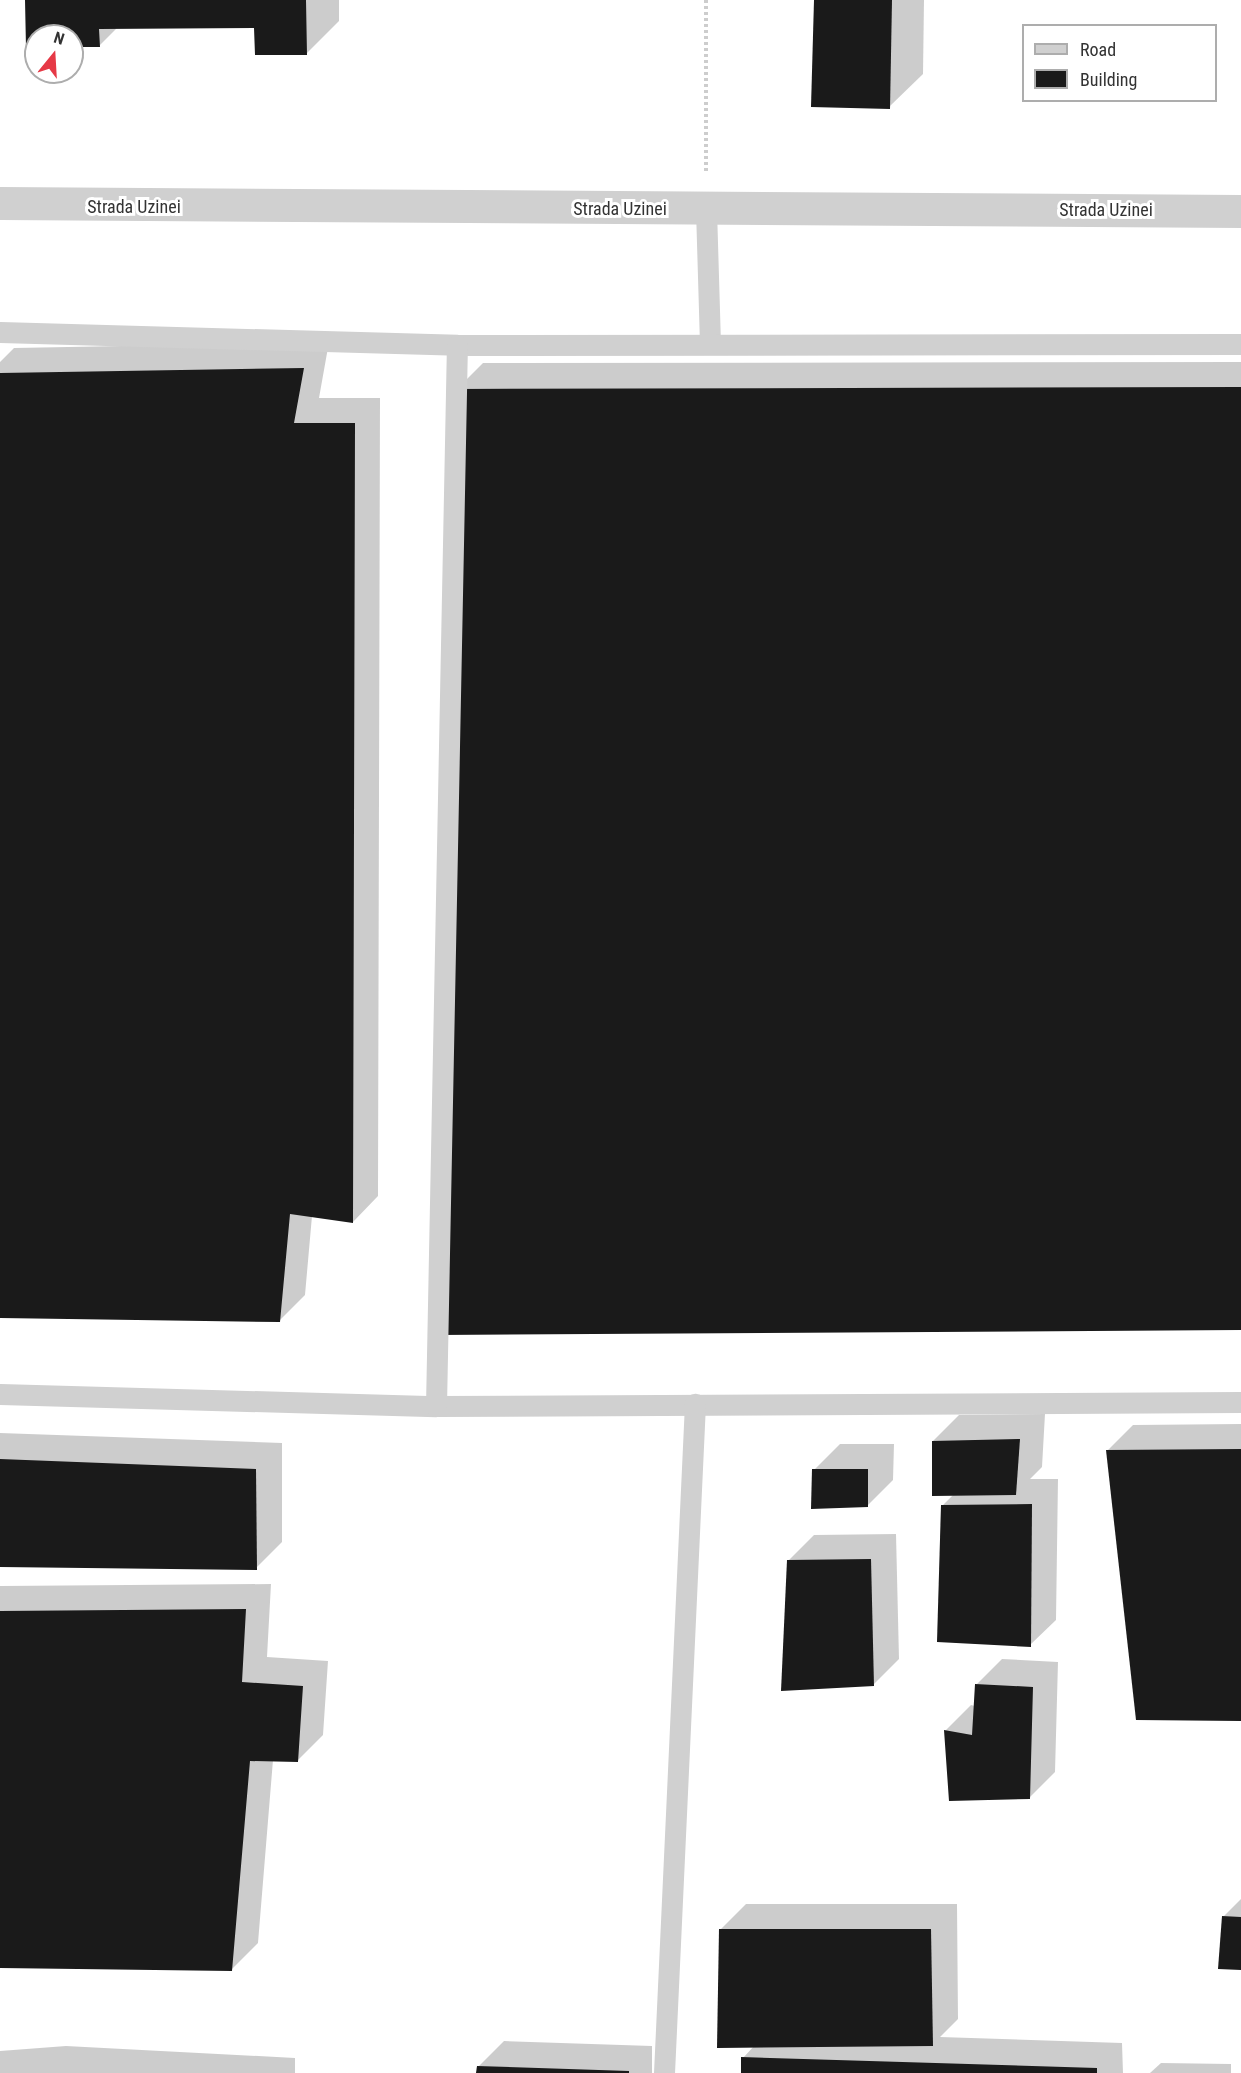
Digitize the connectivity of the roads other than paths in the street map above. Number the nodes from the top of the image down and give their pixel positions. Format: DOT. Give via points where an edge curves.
graph roads {
  1 [pos="0,203"];
  2 [pos="706,209"];
  3 [pos="1241,211"];
  4 [pos="0,332"];
  5 [pos="710,342"];
  6 [pos="1241,344"];
  7 [pos="457,345"];
  8 [pos="0,1394"];
  9 [pos="1241,1402"];
  10 [pos="695,1404"];
  11 [pos="436,1406"];
  12 [pos="664,2073"];
  1 -- 2 [label="street, Strada Uzinei"];
  2 -- 3 [label="street, Strada Uzinei"];
  2 -- 5 [label="lane"];
  4 -- 7 [label="lane"];
  5 -- 6 [label="lane"];
  5 -- 7 [label="lane"];
  7 -- 11 [label="lane"];
  8 -- 11 [label="lane"];
  9 -- 10 [label="lane"];
  10 -- 11 [label="lane"];
  10 -- 12 [label="lane"];
}
